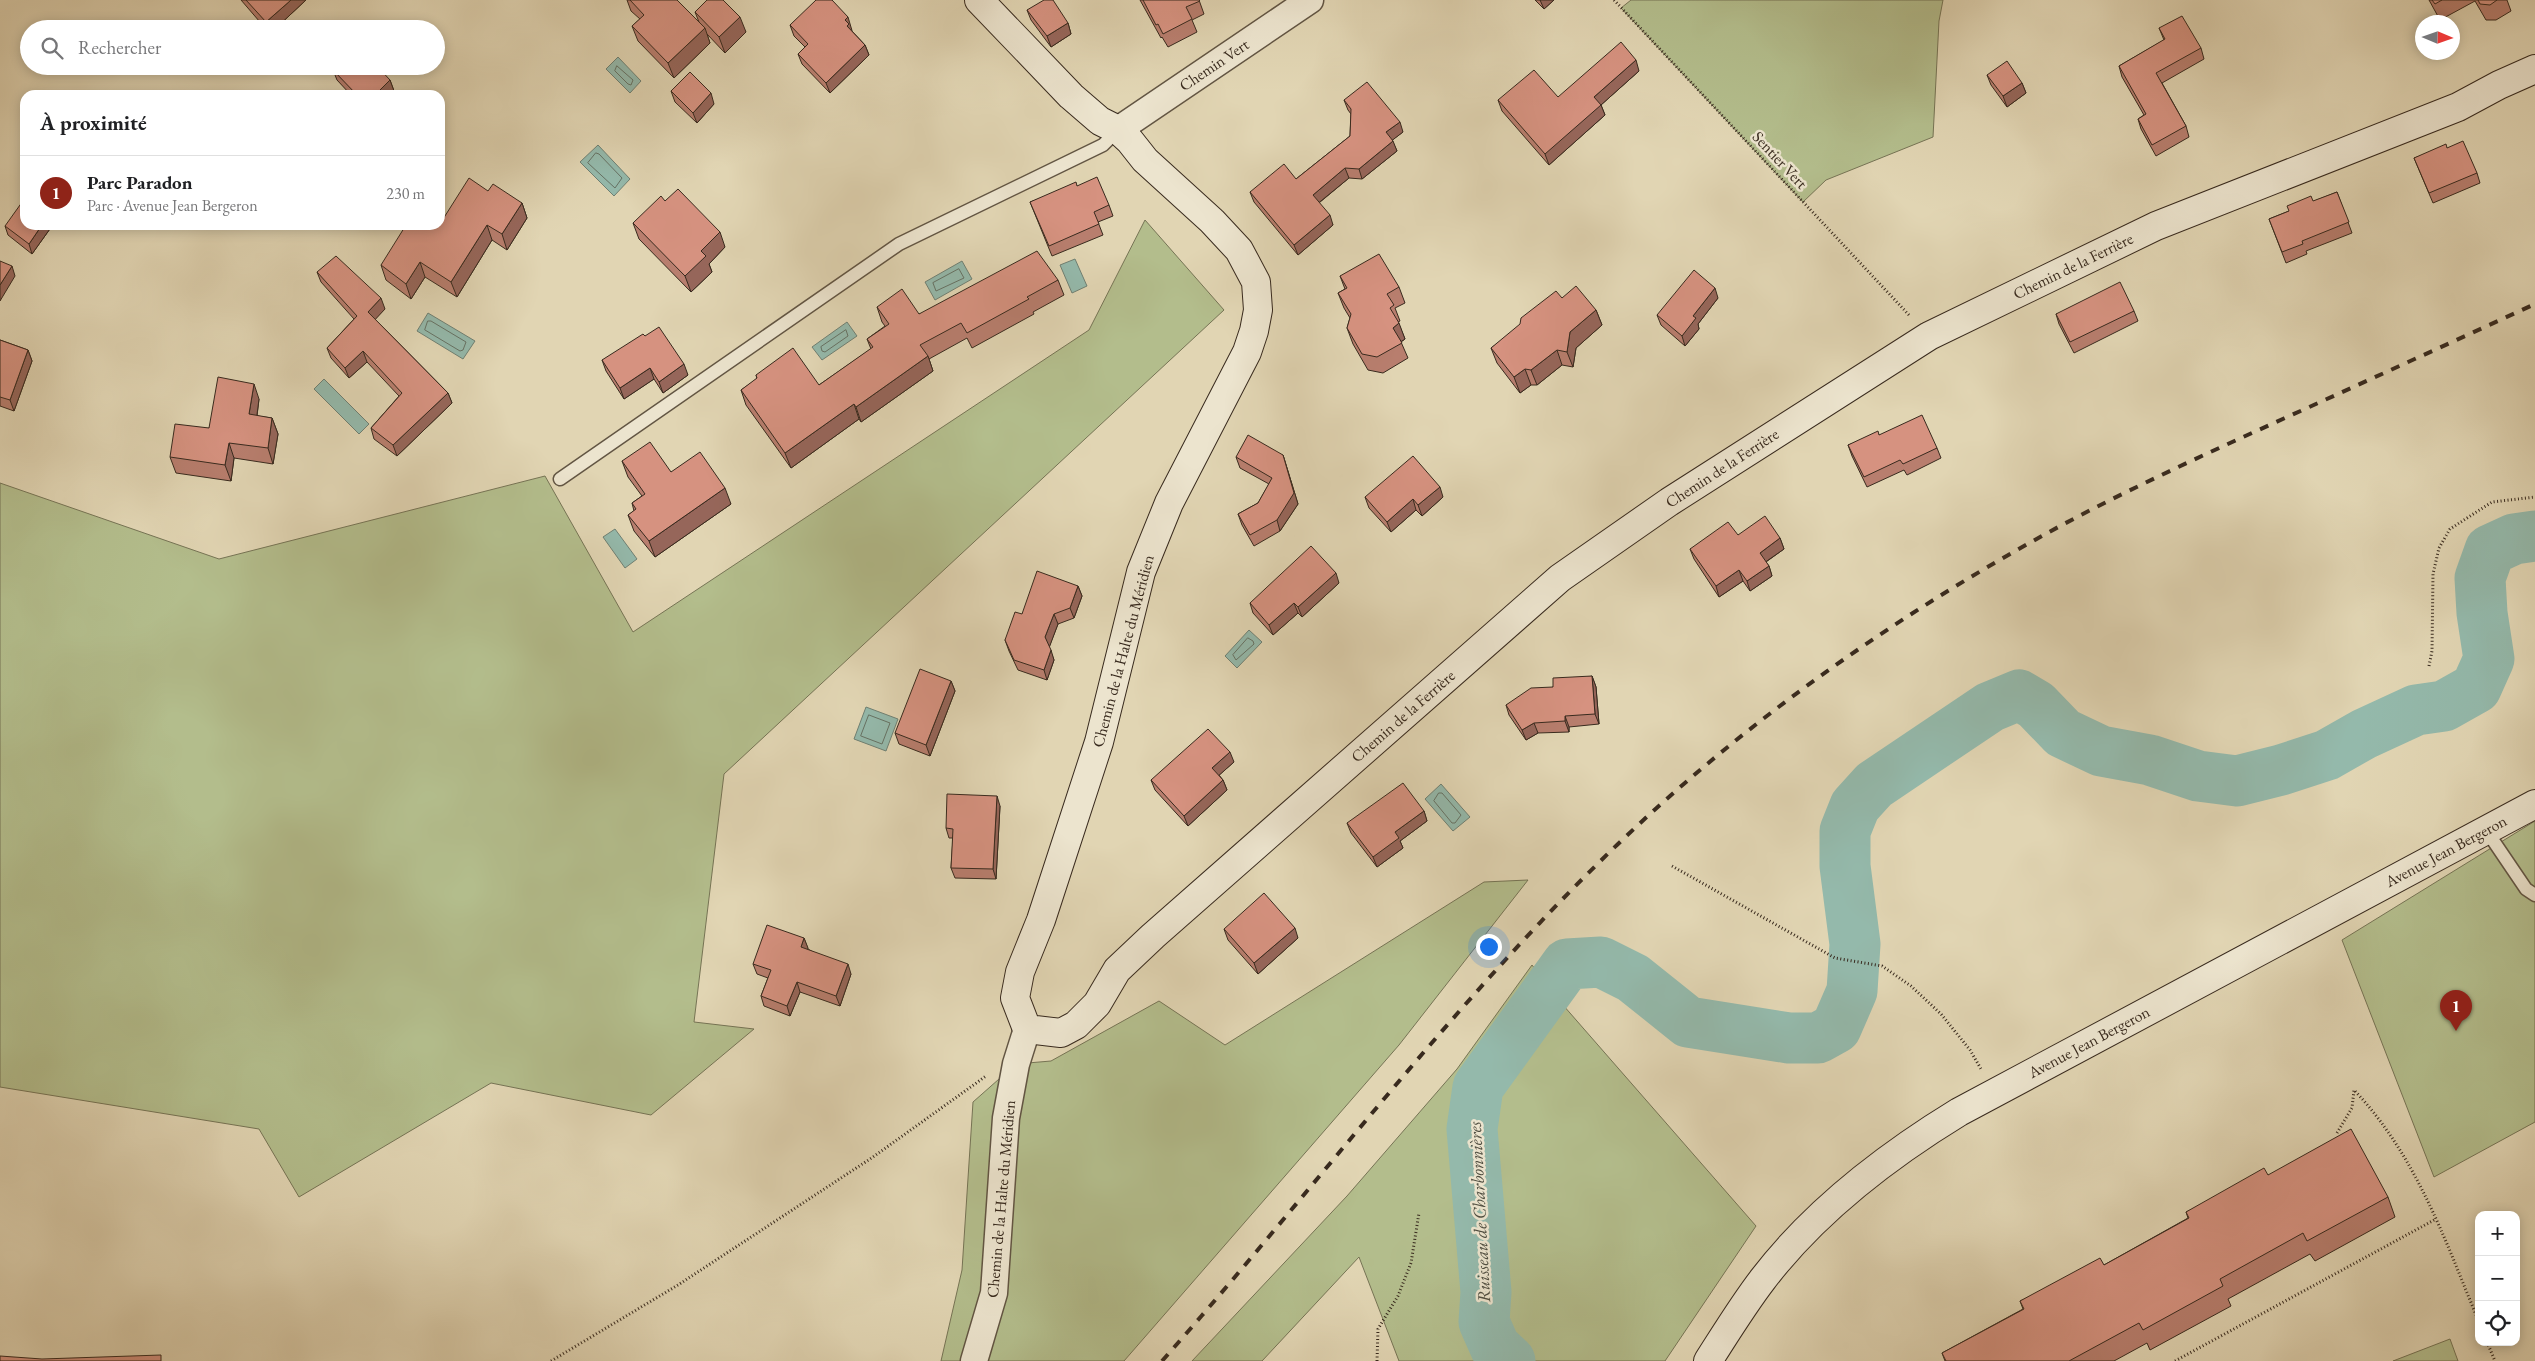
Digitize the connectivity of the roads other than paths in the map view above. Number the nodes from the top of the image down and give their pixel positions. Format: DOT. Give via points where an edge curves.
graph roads {
  1 [pos="979,0"];
  2 [pos="1310,0"];
  3 [pos="2535,69"];
  4 [pos="1118,130"];
  5 [pos="560,479"];
  6 [pos="2535,804"];
  7 [pos="2486,830"];
  8 [pos="2535,895"];
  9 [pos="1027,1029"];
  10 [pos="974,1361"];
  11 [pos="1708,1361"];
  1 -- 4 [label="street, Chemin de la Halte du Méridien" via="1071,96 1100,121"];
  2 -- 4 [label="street, Chemin Vert"];
  3 -- 9 [label="street, Chemin de la Ferrière" via="2458,107 2156,226 1929,336 1669,502 1560,578 1153,936 1117,970 1097,1004 1076,1026 1061,1033"];
  4 -- 5 [label="lane" via="1103,145 898,244"];
  4 -- 9 [label="street, Chemin de la Halte du Méridien" via="1239,250 1256,282 1258,310 1246,352 1169,503 1142,572 1099,742 1041,920 1020,972 1015,998"];
  6 -- 7 [label="street, Avenue Jean Bergeron"];
  7 -- 8 [label="lane" via="2526,889"];
  7 -- 11 [label="street, Avenue Jean Bergeron" via="1959,1112 1907,1144 1837,1201 1764,1278"];
  9 -- 10 [label="street, Chemin de la Halte du Méridien" via="1016,1064 1006,1118 994,1293"];
}
